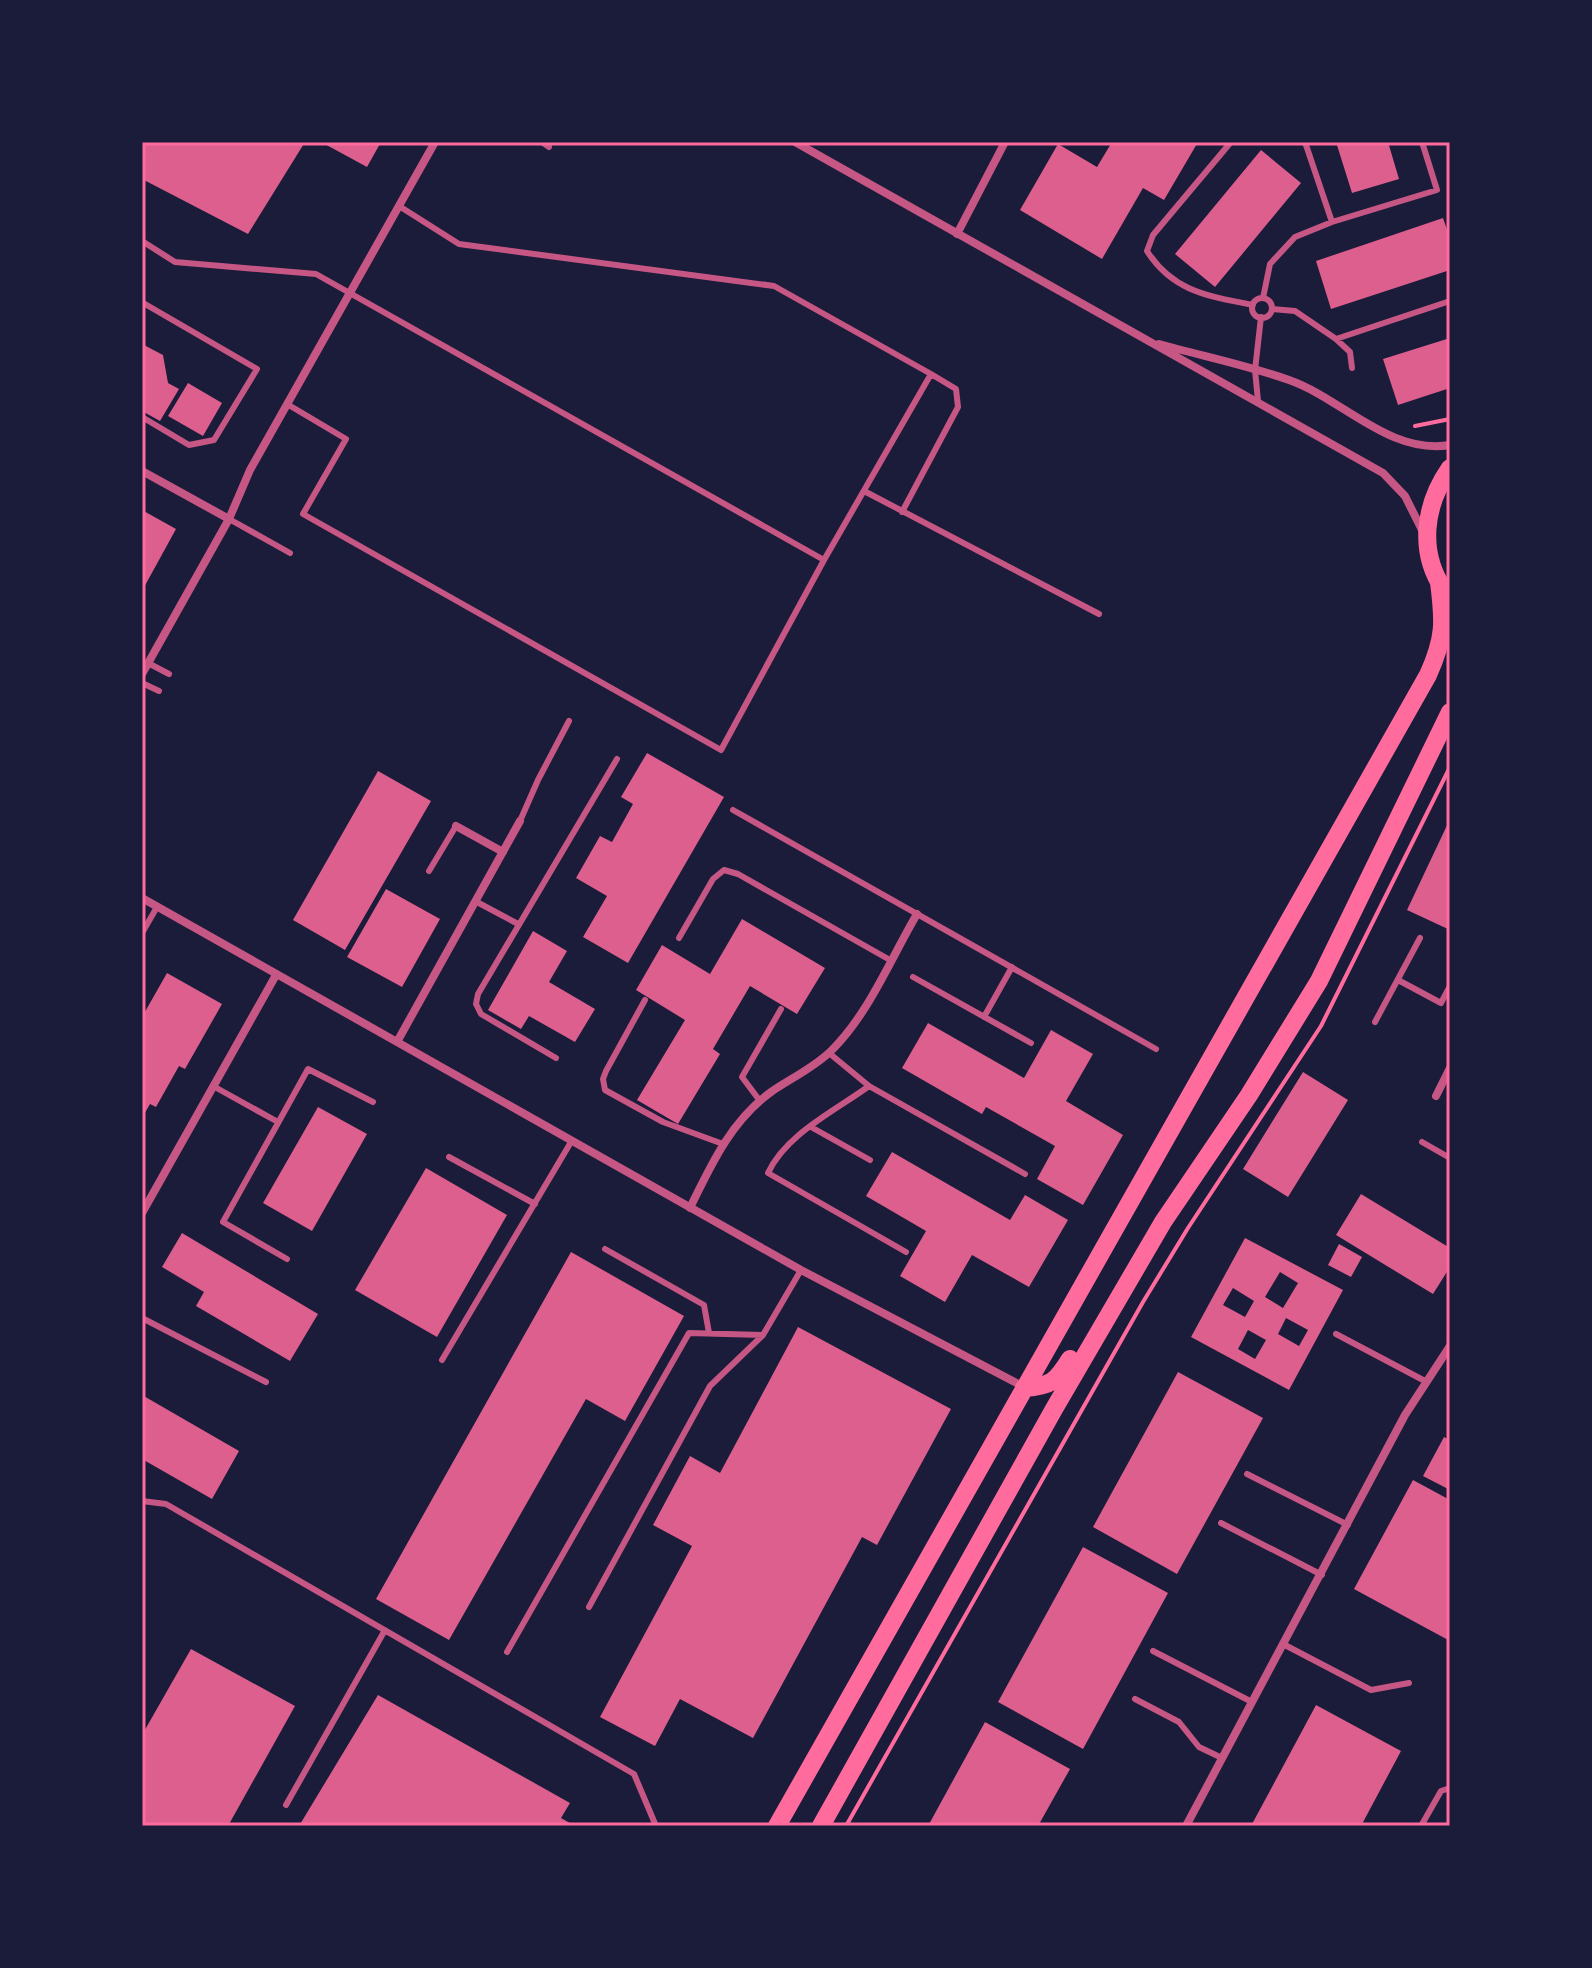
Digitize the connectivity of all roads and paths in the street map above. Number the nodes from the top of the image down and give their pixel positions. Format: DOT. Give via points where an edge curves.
graph roads {
  1 [pos="435,142"];
  2 [pos="795,142"];
  3 [pos="1005,142"];
  4 [pos="1231,142"];
  5 [pos="1305,142"];
  6 [pos="1422,142"];
  7 [pos="399,206"];
  8 [pos="1332,222"];
  9 [pos="957,234"];
  10 [pos="142,241"];
  11 [pos="350,293"];
  12 [pos="1263,298"];
  13 [pos="1450,301"];
  14 [pos="145,304"];
  15 [pos="1253,305"];
  16 [pos="1272,309"];
  17 [pos="1261,317"];
  18 [pos="1336,339"];
  19 [pos="1143,340"];
  20 [pos="1352,368"];
  21 [pos="1255,370"];
  22 [pos="931,374"];
  23 [pos="1258,401"];
  24 [pos="287,404"];
  25 [pos="142,417"];
  26 [pos="1450,419"];
  27 [pos="1415,426"];
  28 [pos="1450,445"];
  29 [pos="1450,468"];
  30 [pos="142,471"];
  31 [pos="864,491"];
  32 [pos="902,512"];
  33 [pos="229,519"];
  34 [pos="1427,540"];
  35 [pos="290,553"];
  36 [pos="824,560"];
  37 [pos="1439,582"];
  38 [pos="1450,599"];
  39 [pos="1099,614"];
  40 [pos="148,663"];
  41 [pos="142,674"];
  42 [pos="169,674"];
  43 [pos="142,683"];
  44 [pos="159,691"];
  45 [pos="1450,712"];
  46 [pos="569,721"];
  47 [pos="617,759"];
  48 [pos="1450,767"];
  49 [pos="733,810"];
  50 [pos="520,821"];
  51 [pos="456,826"];
  52 [pos="503,852"];
  53 [pos="429,871"];
  54 [pos="142,898"];
  55 [pos="475,901"];
  56 [pos="157,907"];
  57 [pos="917,914"];
  58 [pos="518,924"];
  59 [pos="142,933"];
  60 [pos="679,938"];
  61 [pos="1420,938"];
  62 [pos="890,960"];
  63 [pos="1012,967"];
  64 [pos="276,975"];
  65 [pos="913,977"];
  66 [pos="1398,980"];
  67 [pos="1450,986"];
  68 [pos="645,1000"];
  69 [pos="781,1009"];
  70 [pos="984,1017"];
  71 [pos="1375,1022"];
  72 [pos="397,1042"];
  73 [pos="1031,1043"];
  74 [pos="1156,1049"];
  75 [pos="829,1053"];
  76 [pos="556,1058"];
  77 [pos="1450,1068"];
  78 [pos="213,1086"];
  79 [pos="869,1086"];
  80 [pos="1436,1096"];
  81 [pos="760,1101"];
  82 [pos="373,1102"];
  83 [pos="278,1122"];
  84 [pos="811,1127"];
  85 [pos="571,1142"];
  86 [pos="1422,1142"];
  87 [pos="723,1144"];
  88 [pos="449,1157"];
  89 [pos="1450,1158"];
  90 [pos="870,1160"];
  91 [pos="1025,1174"];
  92 [pos="535,1204"];
  93 [pos="690,1208"];
  94 [pos="142,1213"];
  95 [pos="1163,1222"];
  96 [pos="605,1249"];
  97 [pos="906,1252"];
  98 [pos="287,1259"];
  99 [pos="801,1270"];
  100 [pos="142,1318"];
  101 [pos="709,1333"];
  102 [pos="1336,1334"];
  103 [pos="763,1335"];
  104 [pos="1450,1346"];
  105 [pos="442,1360"];
  106 [pos="1425,1381"];
  107 [pos="266,1382"];
  108 [pos="1024,1388"];
  109 [pos="1247,1474"];
  110 [pos="142,1501"];
  111 [pos="1221,1523"];
  112 [pos="1348,1525"];
  113 [pos="1322,1575"];
  114 [pos="589,1607"];
  115 [pos="385,1630"];
  116 [pos="1283,1644"];
  117 [pos="1153,1651"];
  118 [pos="507,1652"];
  119 [pos="1409,1683"];
  120 [pos="1135,1699"];
  121 [pos="1252,1702"];
  122 [pos="1222,1758"];
  123 [pos="1450,1788"];
  124 [pos="286,1805"];
  125 [pos="656,1826"];
  126 [pos="777,1826"];
  127 [pos="821,1826"];
  128 [pos="846,1826"];
  129 [pos="1186,1826"];
  130 [pos="1421,1826"];
  1 -- 7 [label="street"];
  2 -- 9 [label="street"];
  3 -- 9 [label="street"];
  4 -- 15 [label="lane" via="1153,235 1147,251 1157,267 1183,287"];
  5 -- 8 [label="lane"];
  6 -- 8 [label="lane" via="1437,190"];
  7 -- 11 [label="street"];
  7 -- 22 [label="lane" via="459,244 774,286"];
  8 -- 12 [label="lane" via="1295,237 1270,264"];
  9 -- 19 [label="street"];
  10 -- 11 [label="lane" via="175,262 316,274"];
  11 -- 24 [label="street"];
  11 -- 36 [label="lane"];
  12 -- 15 [label="lane"];
  12 -- 16 [label="lane"];
  13 -- 18 [label="lane"];
  14 -- 25 [label="lane" via="257,369 214,440 189,445"];
  15 -- 17 [label="lane"];
  16 -- 17 [label="lane"];
  16 -- 18 [label="lane" via="1295,311"];
  17 -- 21 [label="lane"];
  18 -- 20 [label="lane" via="1350,352"];
  19 -- 21 [label="street"];
  19 -- 23 [label="street"];
  21 -- 23 [label="lane"];
  21 -- 28 [label="street" via="1292,380 1415,445"];
  22 -- 31 [label="lane"];
  22 -- 32 [label="lane" via="956,389 958,407"];
  23 -- 34 [label="street" via="1383,473 1405,496"];
  24 -- 33 [label="street"];
  24 -- 36 [label="lane" via="346,439 303,514 721,750"];
  26 -- 27 [label="path"];
  29 -- 34 [label="main road" via="1432,500"];
  30 -- 33 [label="street"];
  31 -- 32 [label="lane"];
  31 -- 36 [label="lane"];
  32 -- 39 [label="lane"];
  33 -- 35 [label="lane"];
  33 -- 40 [label="street"];
  34 -- 37 [label="main road"];
  37 -- 38 [label="main road"];
  37 -- 108 [label="main road" via="1442,641 1428,675"];
  40 -- 41 [label="street"];
  40 -- 42 [label="lane"];
  43 -- 44 [label="lane"];
  45 -- 95 [label="main road" via="1319,981"];
  46 -- 50 [label="lane"];
  47 -- 58 [label="lane"];
  48 -- 128 [label="path" via="1321,1026 1143,1302"];
  49 -- 57 [label="lane"];
  50 -- 52 [label="street"];
  51 -- 52 [label="street"];
  51 -- 53 [label="lane"];
  52 -- 55 [label="street"];
  54 -- 56 [label="street"];
  55 -- 58 [label="lane"];
  55 -- 72 [label="street"];
  56 -- 59 [label="lane"];
  56 -- 64 [label="street"];
  57 -- 62 [label="street"];
  57 -- 63 [label="lane"];
  58 -- 76 [label="lane" via="476,1004 481,1014"];
  60 -- 62 [label="lane" via="713,879 724,870"];
  61 -- 66 [label="lane"];
  62 -- 75 [label="street" via="862,1012"];
  63 -- 70 [label="lane"];
  63 -- 74 [label="lane"];
  64 -- 72 [label="street"];
  64 -- 78 [label="street"];
  65 -- 70 [label="lane"];
  66 -- 67 [label="lane" via="1441,1003"];
  66 -- 71 [label="lane"];
  68 -- 87 [label="lane" via="606,1071 605,1090 663,1122"];
  69 -- 81 [label="lane" via="742,1077"];
  70 -- 73 [label="lane"];
  72 -- 85 [label="street"];
  75 -- 79 [label="lane"];
  75 -- 81 [label="street"];
  77 -- 80 [label="street"];
  78 -- 83 [label="lane"];
  78 -- 94 [label="street"];
  79 -- 84 [label="lane"];
  79 -- 91 [label="lane"];
  81 -- 87 [label="street"];
  82 -- 83 [label="lane" via="308,1069"];
  83 -- 98 [label="lane" via="223,1222"];
  84 -- 90 [label="lane"];
  84 -- 97 [label="lane" via="786,1146 768,1173"];
  85 -- 92 [label="lane"];
  85 -- 93 [label="street"];
  86 -- 89 [label="lane"];
  87 -- 93 [label="street"];
  88 -- 92 [label="lane"];
  92 -- 105 [label="lane"];
  93 -- 99 [label="street"];
  95 -- 108 [label="main road" via="1127,1260 1059,1378 1044,1387"];
  95 -- 127 [label="main road"];
  96 -- 101 [label="lane" via="704,1305"];
  99 -- 103 [label="lane"];
  99 -- 108 [label="street"];
  100 -- 107 [label="lane"];
  101 -- 103 [label="lane"];
  101 -- 118 [label="lane" via="689,1333"];
  102 -- 106 [label="lane"];
  103 -- 114 [label="lane" via="710,1386"];
  104 -- 106 [label="street"];
  106 -- 112 [label="street"];
  108 -- 126 [label="main road"];
  109 -- 112 [label="lane"];
  110 -- 115 [label="lane" via="166,1504"];
  111 -- 113 [label="lane"];
  112 -- 113 [label="street"];
  113 -- 116 [label="street"];
  115 -- 124 [label="lane"];
  115 -- 125 [label="lane" via="634,1774"];
  116 -- 119 [label="lane" via="1371,1690"];
  116 -- 121 [label="street"];
  117 -- 121 [label="lane"];
  120 -- 122 [label="lane" via="1179,1722 1199,1747"];
  121 -- 122 [label="street"];
  122 -- 129 [label="street"];
  123 -- 130 [label="lane" via="1441,1791"];
}
